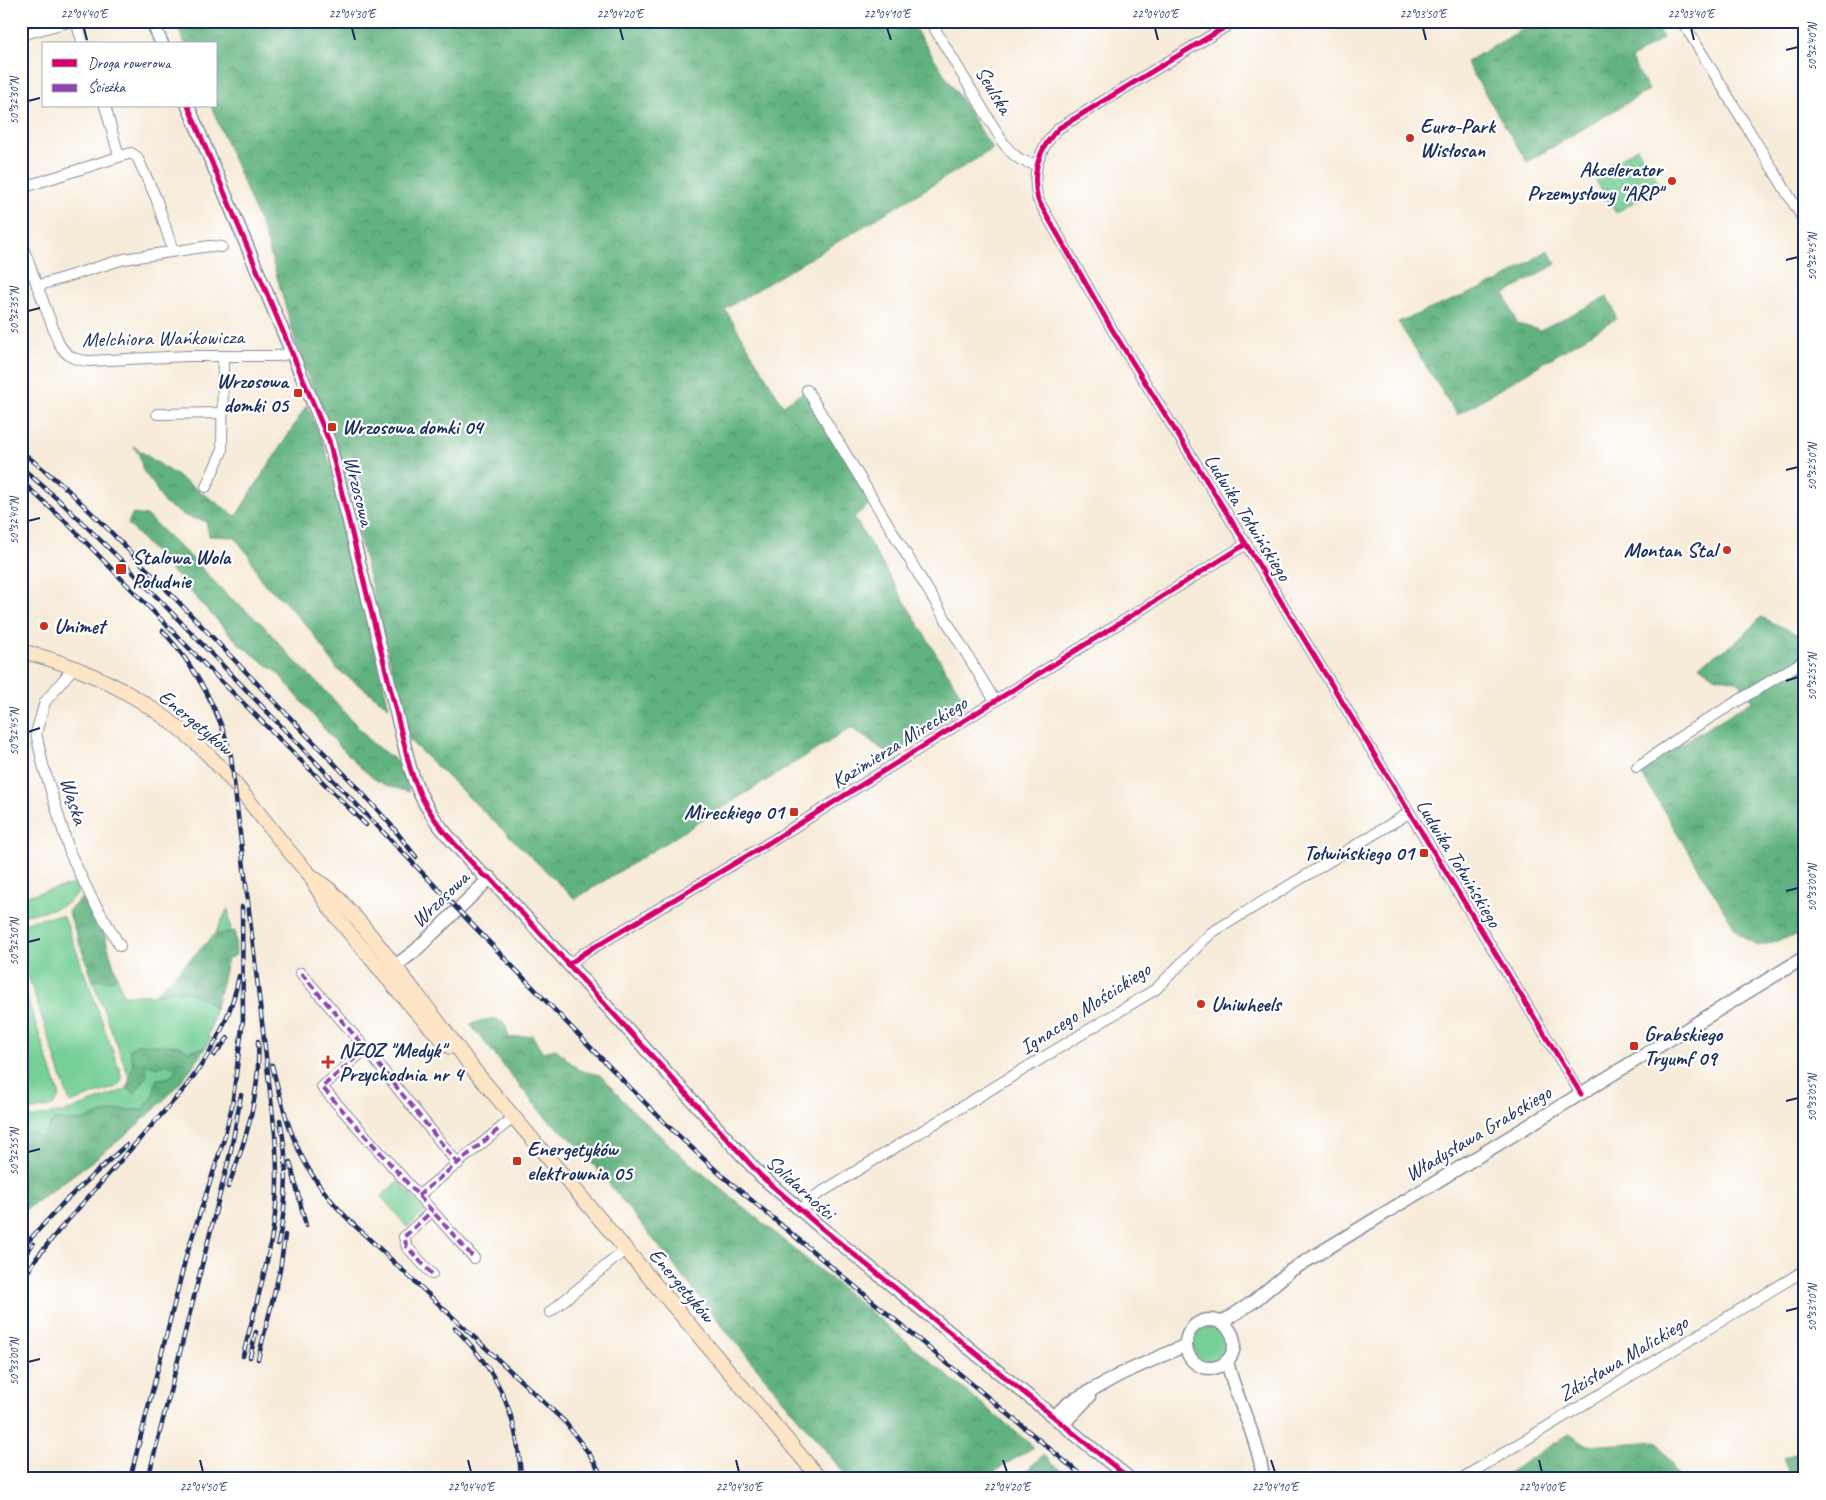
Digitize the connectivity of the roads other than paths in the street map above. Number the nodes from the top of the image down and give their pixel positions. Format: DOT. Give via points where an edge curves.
graph roads {
  1 [pos="74,21"];
  2 [pos="152,21"];
  3 [pos="930,21"];
  4 [pos="1235,21"];
  5 [pos="1682,21"];
  6 [pos="21,35"];
  7 [pos="82,42"];
  8 [pos="161,42"];
  9 [pos="106,108"];
  10 [pos="189,108"];
  11 [pos="119,156"];
  12 [pos="1036,164"];
  13 [pos="21,188"];
  14 [pos="1805,222"];
  15 [pos="21,242"];
  16 [pos="222,247"];
  17 [pos="173,251"];
  18 [pos="37,286"];
  19 [pos="292,353"];
  20 [pos="223,356"];
  21 [pos="807,390"];
  22 [pos="223,413"];
  23 [pos="156,414"];
  24 [pos="206,487"];
  25 [pos="1246,544"];
  26 [pos="21,651"];
  27 [pos="1805,660"];
  28 [pos="74,667"];
  29 [pos="995,701"];
  30 [pos="1637,767"];
  31 [pos="1409,812"];
  32 [pos="309,874"];
  33 [pos="490,878"];
  34 [pos="120,946"];
  35 [pos="360,946"];
  36 [pos="1805,957"];
  37 [pos="568,965"];
  38 [pos="395,966"];
  39 [pos="302,973"];
  40 [pos="402,996"];
  41 [pos="366,1049"];
  42 [pos="473,1069"];
  43 [pos="1581,1094"];
  44 [pos="514,1117"];
  45 [pos="458,1164"];
  46 [pos="418,1196"];
  47 [pos="432,1211"];
  48 [pos="800,1211"];
  49 [pos="625,1250"];
  50 [pos="474,1258"];
  51 [pos="1805,1270"];
  52 [pos="432,1274"];
  53 [pos="550,1312"];
  54 [pos="1226,1327"];
  55 [pos="1188,1351"];
  56 [pos="1222,1364"];
  57 [pos="1059,1420"];
  58 [pos="820,1479"];
  59 [pos="1130,1479"];
  60 [pos="1263,1479"];
  61 [pos="1461,1479"];
  1 -- 6 [label="street"];
  1 -- 7 [label="street"];
  2 -- 8 [label="street"];
  3 -- 12 [label="street, Seulska" via="1004,144 1018,159"];
  4 -- 12 [label="street, Ludwika Tołwińskiego" via="1059,128 1046,143"];
  5 -- 14 [label="street"];
  9 -- 11 [label="street"];
  10 -- 19 [label="street, Wrzosowa"];
  11 -- 13 [label="street"];
  11 -- 17 [label="street" via="131,153 137,157 156,198"];
  12 -- 25 [label="street, Ludwika Tołwińskiego" via="1036,190 1044,212 1113,331"];
  15 -- 18 [label="street, Melchiora Wańkowicza"];
  16 -- 17 [label="street"];
  17 -- 18 [label="street" via="124,259"];
  18 -- 20 [label="street, Melchiora Wańkowicza" via="59,344 75,360"];
  19 -- 20 [label="street, Melchiora Wańkowicza"];
  19 -- 33 [label="street, Wrzosowa" via="333,453 417,788 438,825"];
  20 -- 22 [label="street"];
  21 -- 29 [label="street"];
  22 -- 23 [label="street"];
  22 -- 24 [label="street" via="222,451"];
  25 -- 29 [label="street, Kazimierza Mireckiego"];
  25 -- 31 [label="street, Ludwika Tołwińskiego"];
  26 -- 28 [label="main road, Energetyków"];
  27 -- 30 [label="street" via="1690,730"];
  28 -- 32 [label="main road, Energetyków" via="116,686 199,745"];
  28 -- 34 [label="street, Wąska" via="44,702 36,733 70,853"];
  29 -- 37 [label="street, Kazimierza Mireckiego"];
  31 -- 43 [label="street, Ludwika Tołwińskiego"];
  31 -- 48 [label="street, Ignacego Mościckiego" via="1211,933 1156,989 815,1196"];
  32 -- 35 [label="main road, Energetyków" via="328,906"];
  32 -- 38 [label="main road, Energetyków" via="333,893"];
  33 -- 37 [label="street, Solidarności"];
  33 -- 38 [label="street, Wrzosowa" via="415,951"];
  35 -- 38 [label="street"];
  35 -- 40 [label="main road, Energetyków"];
  36 -- 43 [label="street, Władysława Grabskiego"];
  37 -- 48 [label="street, Solidarności" via="760,1176"];
  38 -- 40 [label="street"];
  38 -- 42 [label="main road, Energetyków"];
  39 -- 41 [label="street"];
  40 -- 42 [label="main road, Energetyków"];
  41 -- 45 [label="street"];
  41 -- 46 [label="street" via="322,1087"];
  42 -- 44 [label="main road, Energetyków"];
  43 -- 54 [label="street, Władysława Grabskiego" via="1290,1271"];
  44 -- 45 [label="street"];
  44 -- 49 [label="main road, Energetyków"];
  45 -- 46 [label="street"];
  46 -- 47 [label="street"];
  47 -- 50 [label="street"];
  47 -- 52 [label="street" via="404,1237 407,1247"];
  48 -- 57 [label="street, Solidarności"];
  49 -- 53 [label="street"];
  49 -- 58 [label="main road, Energetyków"];
  51 -- 61 [label="street, Zdzisława Malickiego"];
  54 -- 55 [label="street" via="1214,1321 1200,1322 1190,1332"];
  54 -- 56 [label="street" via="1234,1339 1234,1347"];
  55 -- 56 [label="street" via="1201,1367"];
  55 -- 57 [label="street" via="1150,1361 1121,1374 1070,1402"];
  56 -- 60 [label="street" via="1250,1426"];
  57 -- 59 [label="street, Solidarności"];
}
